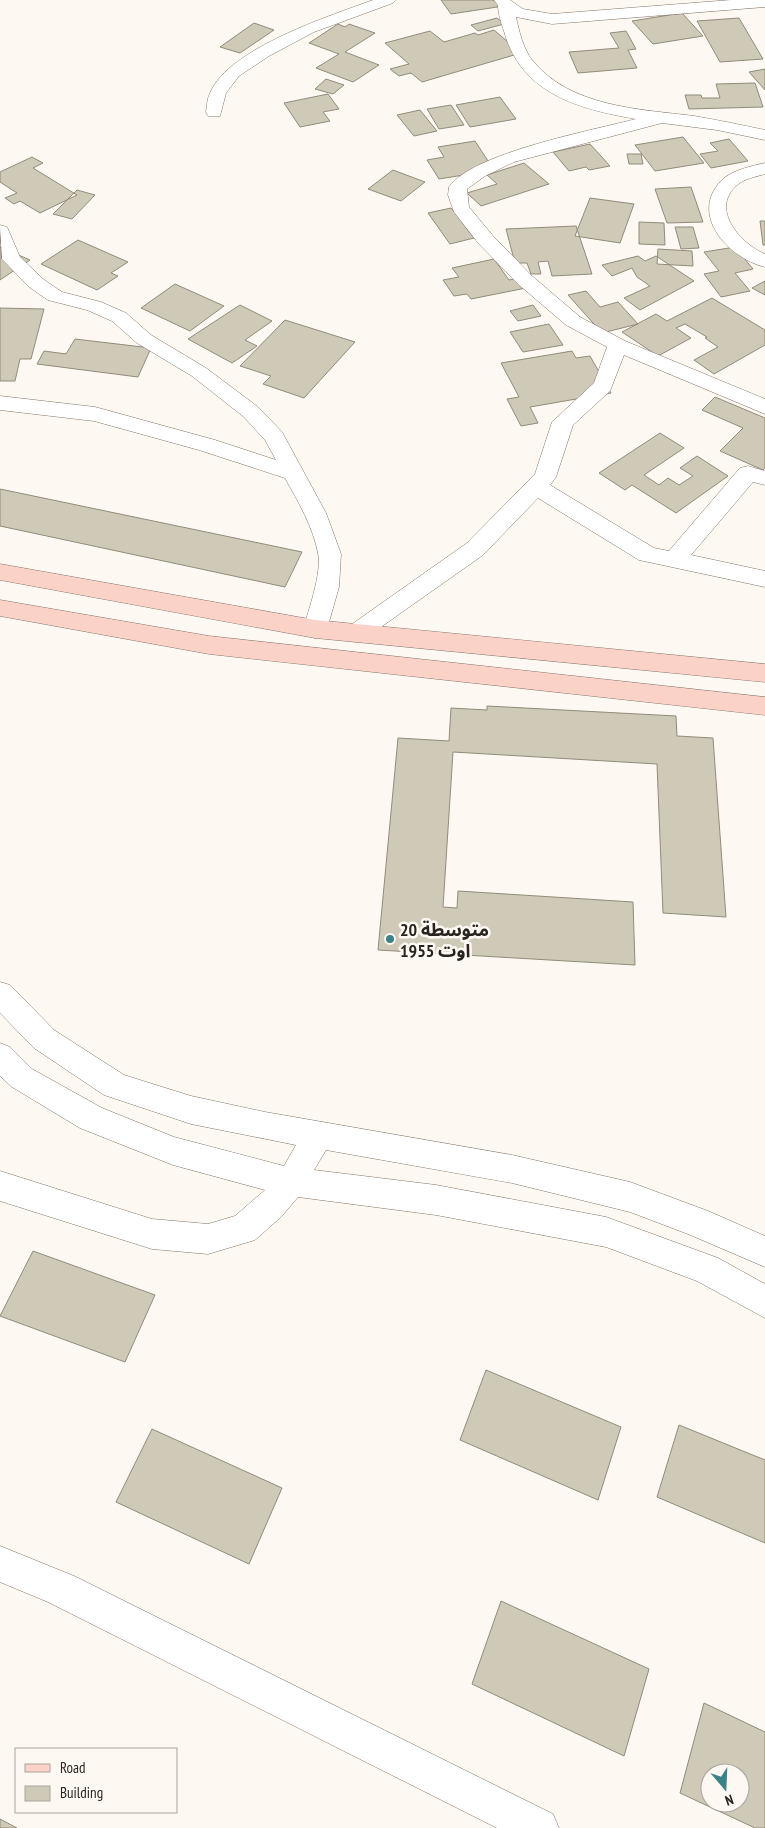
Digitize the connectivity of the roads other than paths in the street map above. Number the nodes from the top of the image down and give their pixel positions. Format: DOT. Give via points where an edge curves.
graph roads {
  1 [pos="388,0"];
  2 [pos="765,2"];
  3 [pos="504,3"];
  4 [pos="214,112"];
  5 [pos="660,118"];
  6 [pos="765,135"];
  7 [pos="765,168"];
  8 [pos="0,231"];
  9 [pos="765,261"];
  10 [pos="618,344"];
  11 [pos="0,402"];
  12 [pos="765,407"];
  13 [pos="293,473"];
  14 [pos="765,478"];
  15 [pos="536,487"];
  16 [pos="674,560"];
  17 [pos="0,572"];
  18 [pos="765,579"];
  19 [pos="0,608"];
  20 [pos="315,629"];
  21 [pos="356,633"];
  22 [pos="765,673"];
  23 [pos="765,706"];
  24 [pos="0,994"];
  25 [pos="0,1056"];
  26 [pos="318,1135"];
  27 [pos="291,1182"];
  28 [pos="0,1186"];
  29 [pos="765,1252"];
  30 [pos="765,1302"];
  31 [pos="0,1564"];
  32 [pos="539,1828"];
  1 -- 4 [label="street" via="308,28 264,53 233,73 218,94"];
  2 -- 3 [label="street" via="552,19 524,14"];
  3 -- 5 [label="street" via="516,46 526,64 559,91 618,111"];
  5 -- 6 [label="street"];
  5 -- 10 [label="street" via="508,158 479,172 458,188 460,208 525,280 573,320"];
  7 -- 9 [label="street" via="730,182 720,194 716,209 722,226 735,242 754,258"];
  8 -- 13 [label="street" via="12,259 36,284 55,296 94,306 119,317 144,339 198,372 251,412 274,437"];
  10 -- 12 [label="street"];
  10 -- 15 [label="street" via="602,386 563,422 545,477"];
  11 -- 13 [label="street" via="95,414"];
  13 -- 20 [label="street" via="330,554 327,587"];
  14 -- 16 [label="street" via="748,473"];
  15 -- 16 [label="street" via="647,554"];
  15 -- 21 [label="street" via="475,549"];
  16 -- 18 [label="street"];
  17 -- 20 [label="main road"];
  19 -- 23 [label="main road" via="209,645"];
  20 -- 21 [label="main road"];
  21 -- 22 [label="main road"];
  24 -- 26 [label="street" via="44,1039 114,1086 191,1110"];
  25 -- 27 [label="street" via="22,1078 91,1118 173,1152"];
  26 -- 27 [label="street"];
  26 -- 29 [label="street" via="512,1169 630,1197"];
  27 -- 28 [label="street" via="270,1207 244,1229 208,1239 152,1234"];
  27 -- 30 [label="street" via="436,1200 606,1232 707,1269"];
  31 -- 32 [label="street" via="61,1590"];
}
